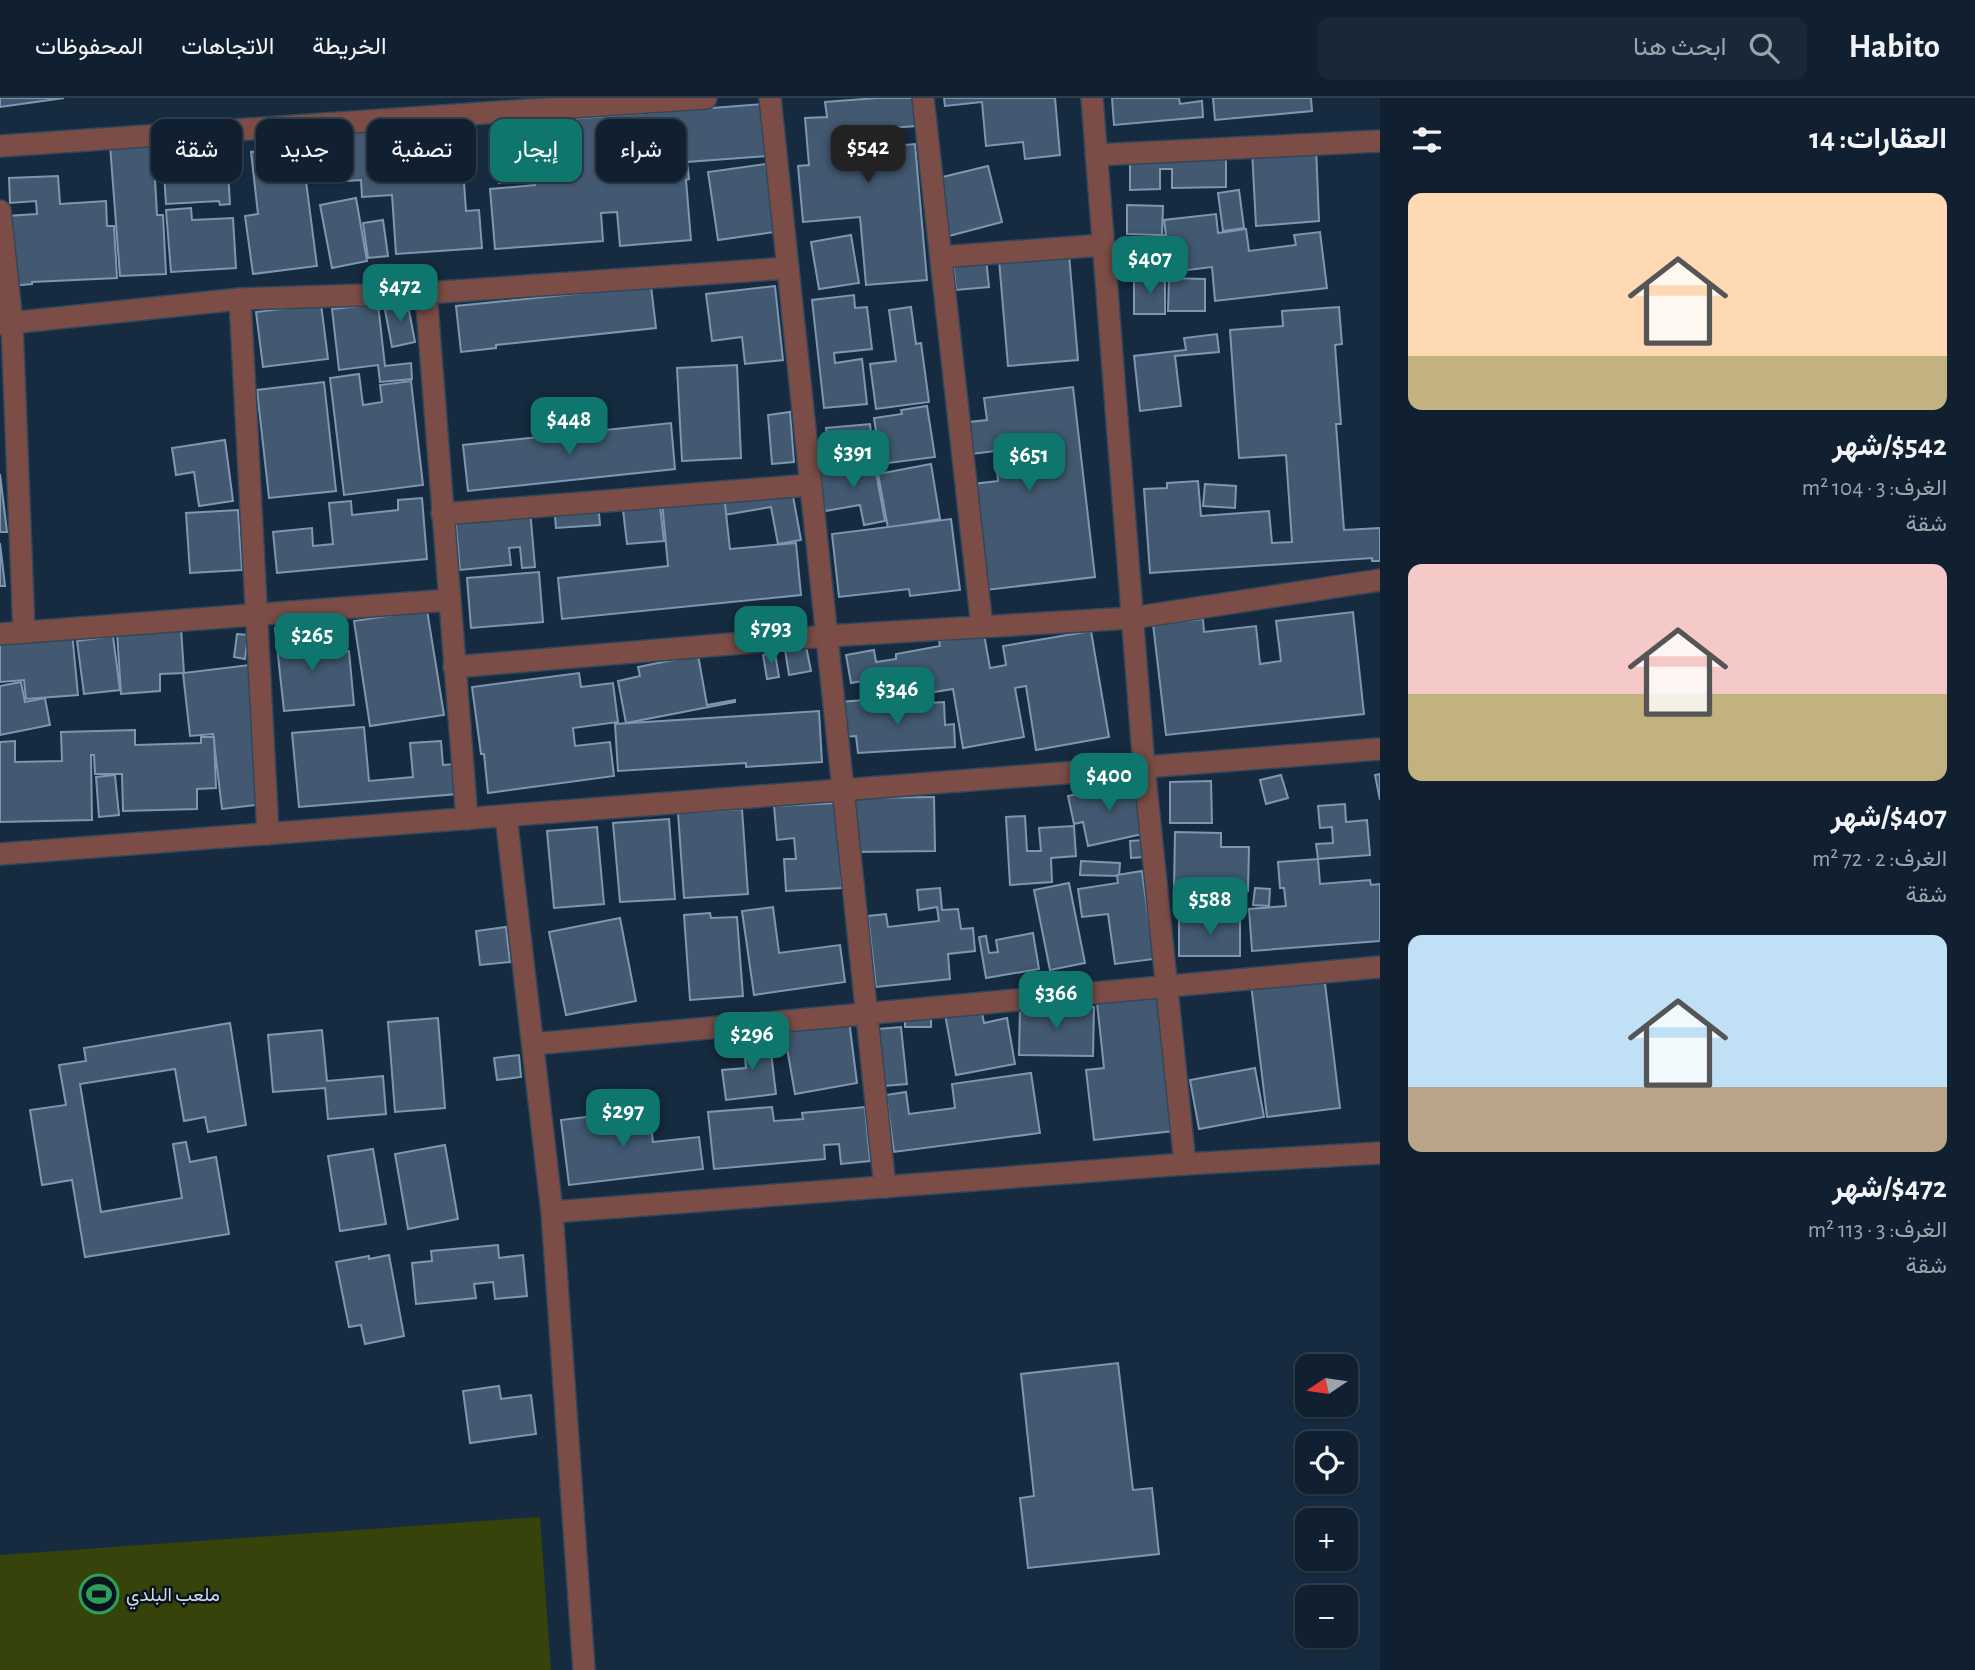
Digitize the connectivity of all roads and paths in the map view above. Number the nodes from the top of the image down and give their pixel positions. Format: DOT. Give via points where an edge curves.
graph roads {
  1 [pos="706,98"];
  2 [pos="770,98"];
  3 [pos="923,98"];
  4 [pos="1092,98"];
  5 [pos="609,101"];
  6 [pos="1380,141"];
  7 [pos="0,146"];
  8 [pos="1096,155"];
  9 [pos="0,211"];
  10 [pos="1103,245"];
  11 [pos="941,257"];
  12 [pos="788,268"];
  13 [pos="426,293"];
  14 [pos="240,299"];
  15 [pos="6,324"];
  16 [pos="810,485"];
  17 [pos="442,514"];
  18 [pos="1380,580"];
  19 [pos="449,600"];
  20 [pos="258,615"];
  21 [pos="1132,618"];
  22 [pos="982,627"];
  23 [pos="24,632"];
  24 [pos="0,634"];
  25 [pos="826,636"];
  26 [pos="454,667"];
  27 [pos="1380,749"];
  28 [pos="1144,767"];
  29 [pos="843,790"];
  30 [pos="506,816"];
  31 [pos="467,819"];
  32 [pos="268,834"];
  33 [pos="0,855"];
  34 [pos="1380,967"];
  35 [pos="1167,988"];
  36 [pos="867,1015"];
  37 [pos="533,1044"];
  38 [pos="1380,1153"];
  39 [pos="1185,1164"];
  40 [pos="885,1187"];
  41 [pos="552,1212"];
  42 [pos="584,1670"];
  1 -- 5 [label="street"];
  2 -- 12 [label="street"];
  3 -- 11 [label="street"];
  4 -- 8 [label="street"];
  5 -- 7 [label="street"];
  6 -- 8 [label="street"];
  8 -- 10 [label="street"];
  9 -- 15 [label="street"];
  10 -- 11 [label="street"];
  10 -- 21 [label="street"];
  11 -- 22 [label="street"];
  12 -- 13 [label="street"];
  12 -- 16 [label="street"];
  13 -- 14 [label="street"];
  13 -- 17 [label="street"];
  14 -- 15 [label="street"];
  14 -- 20 [label="street"];
  15 -- 23 [label="street"];
  16 -- 17 [label="street"];
  16 -- 25 [label="street"];
  17 -- 19 [label="street"];
  18 -- 21 [label="street"];
  19 -- 20 [label="street"];
  19 -- 26 [label="street"];
  20 -- 23 [label="street"];
  20 -- 32 [label="street"];
  21 -- 22 [label="street"];
  21 -- 28 [label="street"];
  22 -- 25 [label="street"];
  23 -- 24 [label="street"];
  25 -- 26 [label="street"];
  25 -- 29 [label="street"];
  26 -- 31 [label="street"];
  27 -- 28 [label="street"];
  28 -- 29 [label="street"];
  28 -- 35 [label="street"];
  29 -- 30 [label="street"];
  29 -- 36 [label="street"];
  30 -- 31 [label="street"];
  30 -- 37 [label="street"];
  31 -- 32 [label="street"];
  32 -- 33 [label="street"];
  34 -- 35 [label="street"];
  35 -- 36 [label="street"];
  35 -- 39 [label="street"];
  36 -- 37 [label="street"];
  36 -- 40 [label="street"];
  37 -- 41 [label="street"];
  38 -- 39 [label="street"];
  39 -- 40 [label="street"];
  40 -- 41 [label="street"];
  41 -- 42 [label="street"];
}
